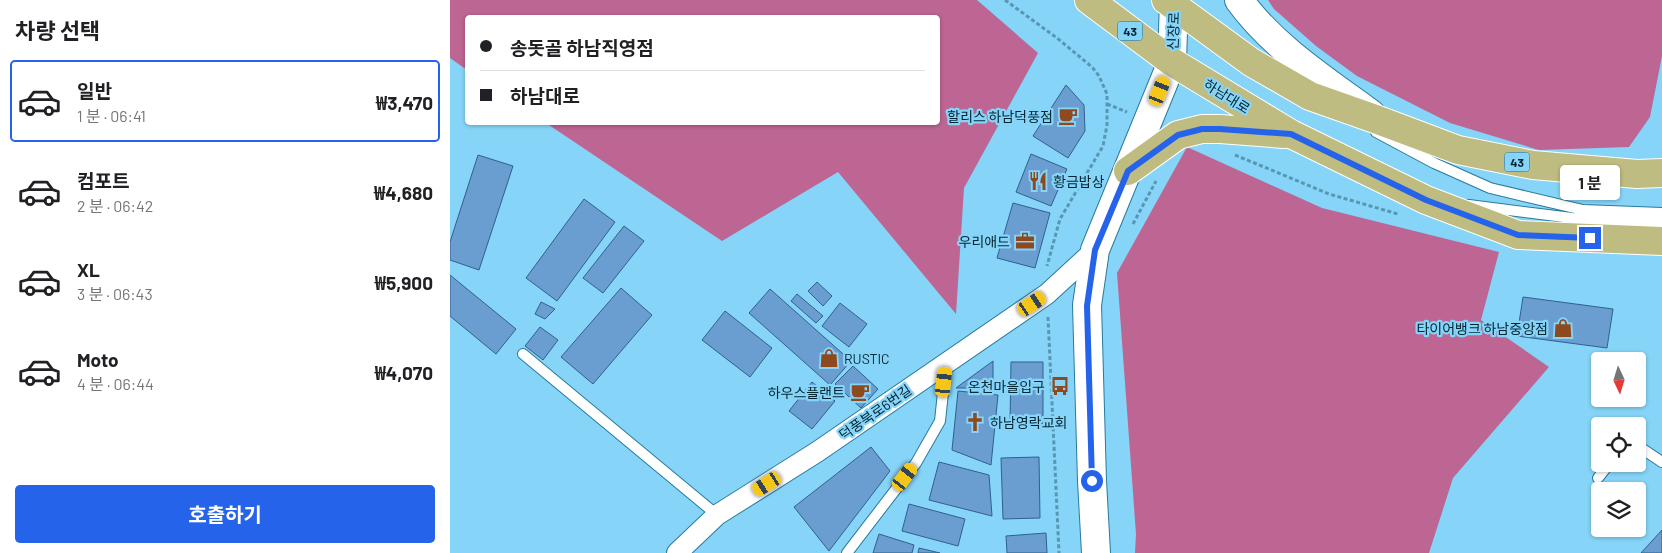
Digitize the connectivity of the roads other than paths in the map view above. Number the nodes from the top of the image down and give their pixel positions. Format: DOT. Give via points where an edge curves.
graph roads {
  1 [pos="1089,0"];
  2 [pos="1240,0"];
  3 [pos="1171,2"];
  4 [pos="1172,62"];
  5 [pos="1310,96"];
  6 [pos="1378,120"];
  7 [pos="1291,134"];
  8 [pos="1128,171"];
  9 [pos="1662,173"];
  10 [pos="1426,200"];
  11 [pos="1662,213"];
  12 [pos="1662,224"];
  13 [pos="1662,240"];
  14 [pos="1095,250"];
  15 [pos="523,354"];
  16 [pos="946,363"];
  17 [pos="1646,451"];
  18 [pos="1662,462"];
  19 [pos="1603,472"];
  20 [pos="1598,478"];
  21 [pos="718,515"];
  22 [pos="677,553"];
  23 [pos="847,553"];
  24 [pos="1096,553"];
  1 -- 4 [label="main road, 하남대로 / 43"];
  2 -- 6 [label="street" via="1249,14 1294,57"];
  3 -- 4 [label="street, 신장로"];
  3 -- 5 [label="main road, 43" via="1251,62"];
  4 -- 7 [label="main road, 하남대로 / 43"];
  4 -- 8 [label="street, 신장로"];
  5 -- 6 [label="main road, 43"];
  5 -- 11 [label="lane" via="1434,163 1490,188 1583,210"];
  6 -- 9 [label="main road, 43" via="1458,150 1533,165 1637,174"];
  7 -- 8 [label="main road" via="1202,129 1178,135"];
  7 -- 10 [label="main road, 하남대로 / 43"];
  8 -- 14 [label="street, 신장로"];
  10 -- 12 [label="lane" via="1572,218"];
  10 -- 13 [label="main road, 하남대로 / 43" via="1518,235"];
  14 -- 16 [label="street, 덕풍북로6번길" via="1047,294"];
  14 -- 24 [label="street, 신장로" via="1087,306"];
  15 -- 21 [label="lane"];
  16 -- 21 [label="street, 덕풍북로6번길"];
  16 -- 23 [label="lane" via="940,420 916,463"];
  17 -- 18 [label="lane"];
  19 -- 20 [label="lane"];
  21 -- 22 [label="street, 덕풍북로6번길"];
}
